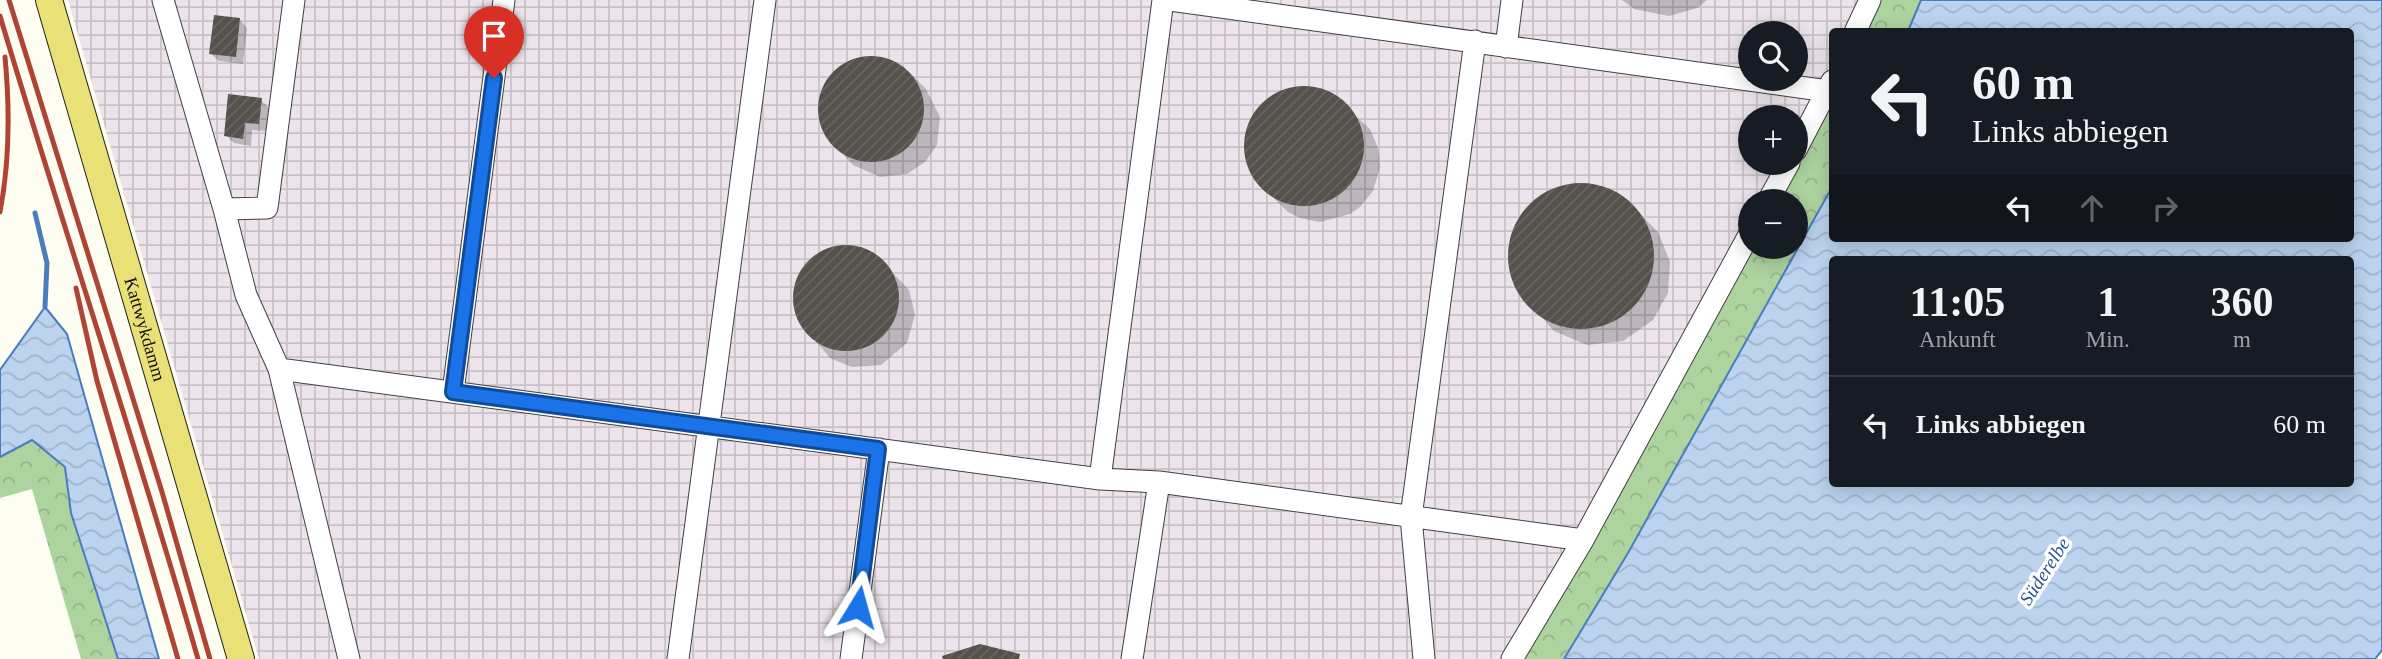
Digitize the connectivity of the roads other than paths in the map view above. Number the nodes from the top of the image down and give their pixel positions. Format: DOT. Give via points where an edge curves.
graph roads {
  1 [pos="50,0"];
  2 [pos="163,0"];
  3 [pos="294,0"];
  4 [pos="504,0"];
  5 [pos="765,0"];
  6 [pos="1163,0"];
  7 [pos="1170,0"];
  8 [pos="1512,0"];
  9 [pos="1870,0"];
  10 [pos="1858,28"];
  11 [pos="1475,41"];
  12 [pos="1506,47"];
  13 [pos="1829,86"];
  14 [pos="1829,88"];
  15 [pos="1808,127"];
  16 [pos="224,209"];
  17 [pos="1738,255"];
  18 [pos="279,369"];
  19 [pos="453,392"];
  20 [pos="709,426"];
  21 [pos="878,449"];
  22 [pos="1100,479"];
  23 [pos="1159,482"];
  24 [pos="1411,517"];
  25 [pos="1583,540"];
  26 [pos="241,659"];
  27 [pos="349,659"];
  28 [pos="678,659"];
  29 [pos="852,659"];
  30 [pos="1132,659"];
  31 [pos="1424,659"];
  32 [pos="1512,659"];
  1 -- 26 [label="main road, Kattwykdamm"];
  2 -- 16 [label="lane"];
  3 -- 16 [label="lane" via="267,208"];
  4 -- 19 [label="lane"];
  5 -- 20 [label="lane"];
  6 -- 22 [label="lane"];
  7 -- 11 [label="lane"];
  8 -- 12 [label="lane"];
  9 -- 10 [label="lane"];
  11 -- 12 [label="lane"];
  11 -- 24 [label="lane"];
  12 -- 13 [label="lane"];
  14 -- 15 [label="lane"];
  16 -- 18 [label="lane" via="246,295"];
  17 -- 25 [label="lane"];
  18 -- 19 [label="lane"];
  18 -- 27 [label="lane"];
  19 -- 20 [label="lane"];
  20 -- 21 [label="lane"];
  20 -- 28 [label="lane"];
  21 -- 22 [label="lane"];
  21 -- 29 [label="lane"];
  22 -- 23 [label="lane"];
  23 -- 24 [label="lane"];
  23 -- 30 [label="lane"];
  24 -- 25 [label="lane"];
  24 -- 31 [label="lane"];
  25 -- 32 [label="lane"];
}
